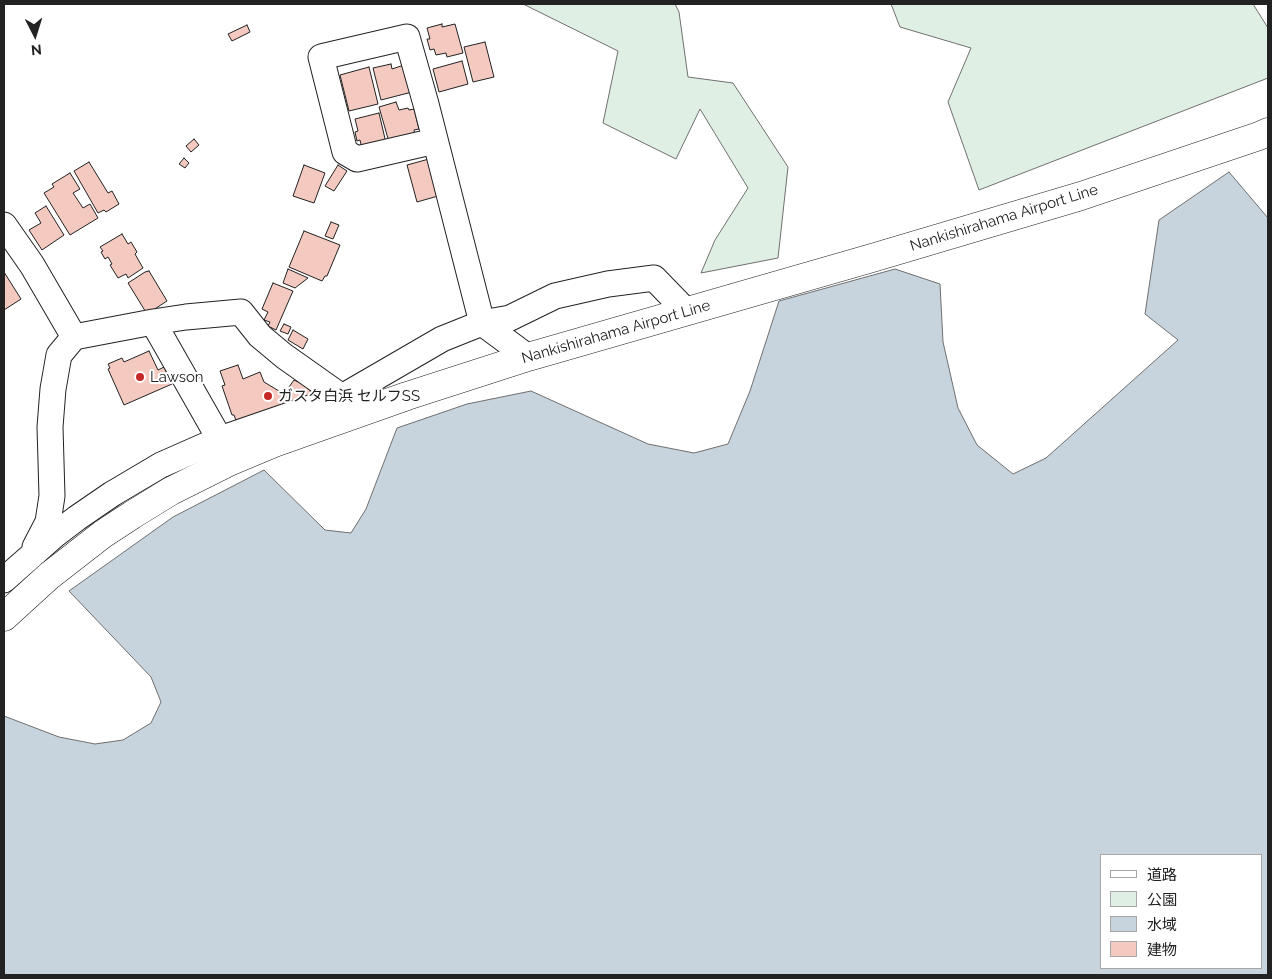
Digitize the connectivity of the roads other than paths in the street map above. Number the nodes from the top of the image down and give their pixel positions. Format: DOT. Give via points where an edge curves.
graph roads {
  1 [pos="1268,132"];
  2 [pos="435,141"];
  3 [pos="4,225"];
  4 [pos="687,312"];
  5 [pos="153,322"];
  6 [pos="482,323"];
  7 [pos="74,337"];
  8 [pos="528,357"];
  9 [pos="342,397"];
  10 [pos="225,450"];
  11 [pos="52,496"];
  12 [pos="77,518"];
  13 [pos="30,556"];
  14 [pos="4,580"];
  15 [pos="4,617"];
  1 -- 4 [label="main road, Nankishirahama Airport Line" via="1081,196"];
  2 -- 2 [label="street" via="407,37 321,57 345,152 357,159"];
  2 -- 6 [label="street"];
  3 -- 7 [label="street" via="32,265"];
  4 -- 6 [label="street" via="654,278 556,296 510,318"];
  4 -- 8 [label="main road, Nankishirahama Airport Line"];
  5 -- 7 [label="street"];
  5 -- 9 [label="street" via="240,312 260,336 284,356"];
  5 -- 10 [label="street"];
  6 -- 8 [label="street"];
  6 -- 9 [label="street" via="442,339"];
  7 -- 11 [label="street" via="59,355 52,389"];
  8 -- 10 [label="main road, Nankishirahama Airport Line" via="328,424"];
  9 -- 10 [label="street"];
  10 -- 12 [label="street" via="161,465"];
  10 -- 15 [label="main road, Nankishirahama Airport Line" via="172,491 103,534 49,576"];
  11 -- 12 [label="street"];
  11 -- 13 [label="street" via="48,522"];
  12 -- 13 [label="street"];
  13 -- 14 [label="street"];
}
